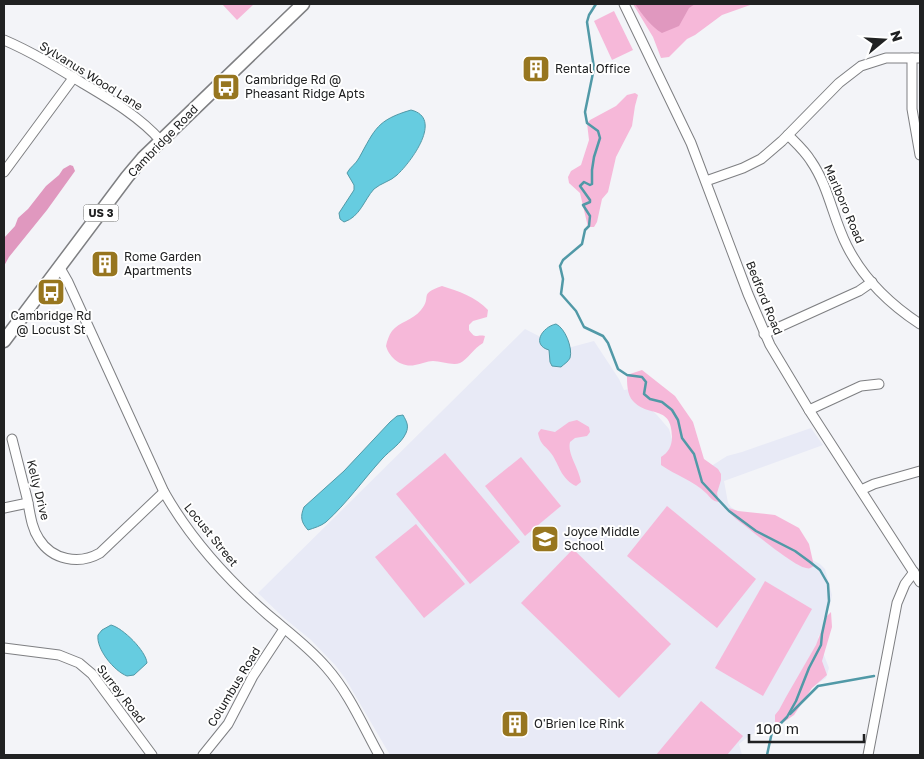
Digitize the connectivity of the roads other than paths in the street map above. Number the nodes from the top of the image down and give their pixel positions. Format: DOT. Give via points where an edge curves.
graph roads {
  1 [pos="303,4"];
  2 [pos="624,4"];
  3 [pos="4,40"];
  4 [pos="916,58"];
  5 [pos="74,77"];
  6 [pos="788,135"];
  7 [pos="161,141"];
  8 [pos="920,155"];
  9 [pos="4,172"];
  10 [pos="706,181"];
  11 [pos="60,268"];
  12 [pos="872,282"];
  13 [pos="920,324"];
  14 [pos="764,334"];
  15 [pos="4,341"];
  16 [pos="879,384"];
  17 [pos="809,410"];
  18 [pos="12,439"];
  19 [pos="920,470"];
  20 [pos="861,490"];
  21 [pos="164,492"];
  22 [pos="28,503"];
  23 [pos="4,508"];
  24 [pos="914,572"];
  25 [pos="920,582"];
  26 [pos="284,629"];
  27 [pos="4,648"];
  28 [pos="152,755"];
  29 [pos="203,755"];
  30 [pos="379,755"];
  31 [pos="868,755"];
  1 -- 7 [label="highway, Cambridge Road / US 3"];
  2 -- 10 [label="street, Bedford Road" via="685,129"];
  3 -- 5 [label="street, Sylvanus Wood Lane"];
  4 -- 6 [label="street" via="878,60 856,69 839,82"];
  4 -- 8 [label="street" via="912,109"];
  5 -- 7 [label="street, Sylvanus Wood Lane" via="143,123"];
  5 -- 9 [label="street"];
  6 -- 10 [label="street" via="756,162"];
  6 -- 12 [label="street, Marlboro Road" via="813,164 845,243"];
  7 -- 11 [label="highway, Cambridge Road / US 3" via="127,177"];
  10 -- 14 [label="street, Bedford Road"];
  11 -- 15 [label="highway, Cambridge Road / US 3"];
  11 -- 21 [label="street, Locust Street"];
  12 -- 13 [label="street, Marlboro Road" via="892,303"];
  12 -- 14 [label="street"];
  14 -- 17 [label="street, Bedford Road"];
  16 -- 17 [label="street" via="861,386"];
  17 -- 20 [label="street, Bedford Road"];
  18 -- 22 [label="street, Kelly Drive"];
  19 -- 20 [label="street"];
  20 -- 24 [label="street, Bedford Road"];
  21 -- 22 [label="street, Kelly Drive" via="100,553 79,560 61,557 46,547 34,528"];
  21 -- 26 [label="street, Locust Street" via="188,530 216,563"];
  22 -- 23 [label="street"];
  24 -- 25 [label="street, Bedford Road"];
  24 -- 31 [label="street" via="897,602"];
  26 -- 29 [label="street, Columbus Road" via="228,724"];
  26 -- 30 [label="street, Locust Street" via="332,674"];
  27 -- 28 [label="street, Surrey Road" via="59,655 84,667"];
}
